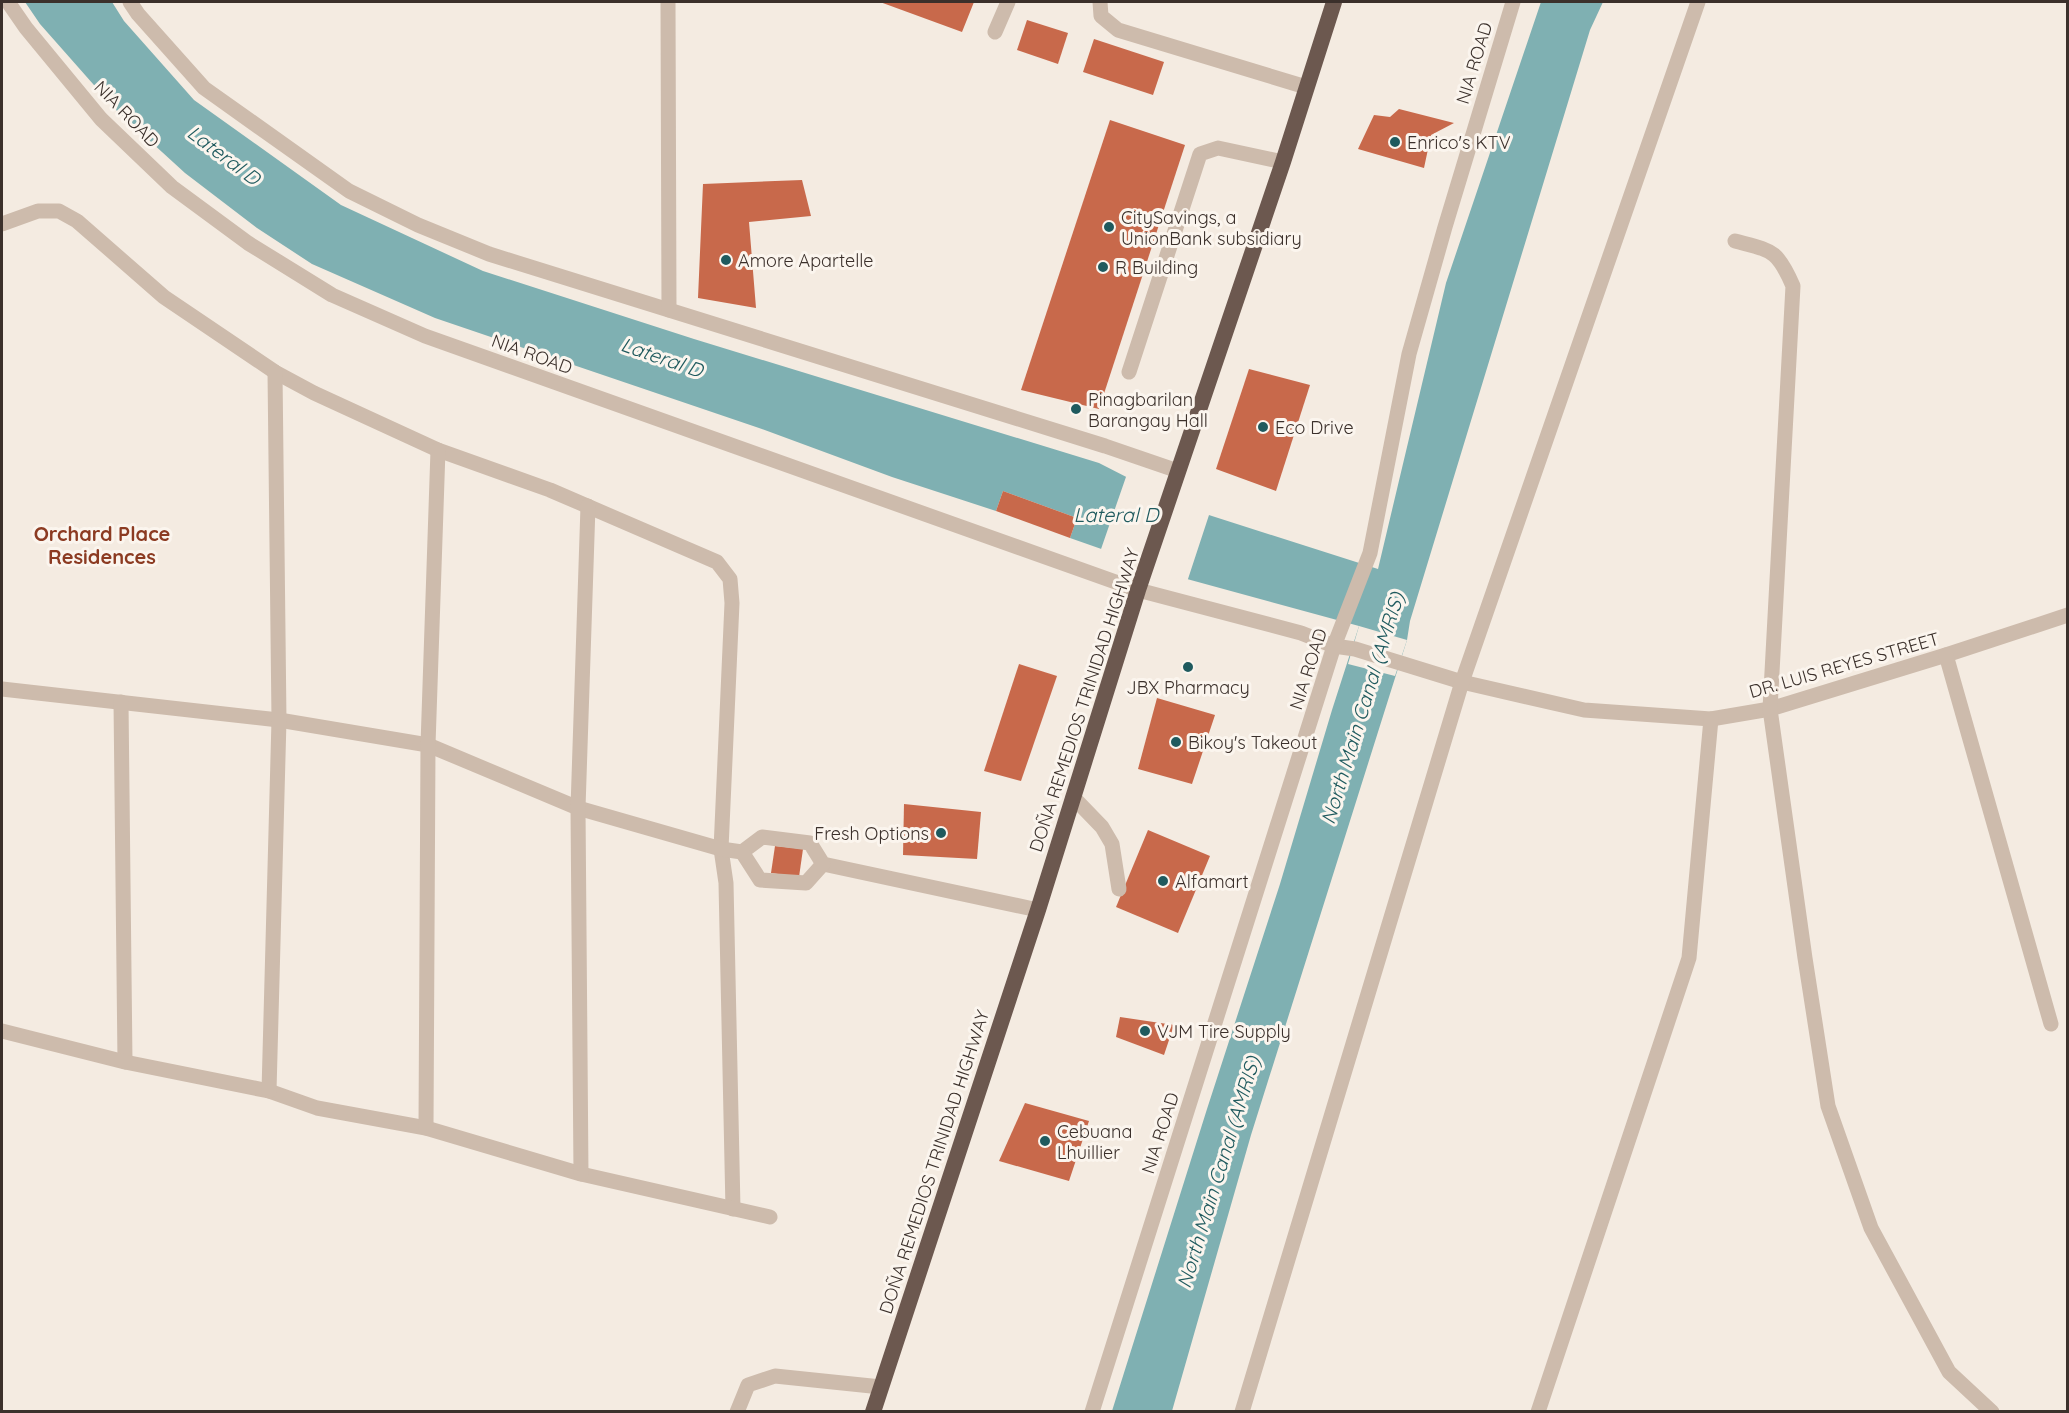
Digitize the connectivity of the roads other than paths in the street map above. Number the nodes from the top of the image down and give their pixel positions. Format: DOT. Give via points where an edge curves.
graph roads {
  1 [pos="8,2"];
  2 [pos="130,2"];
  3 [pos="668,2"];
  4 [pos="1008,2"];
  5 [pos="1100,2"];
  6 [pos="1334,2"];
  7 [pos="1514,2"];
  8 [pos="1698,2"];
  9 [pos="995,32"];
  10 [pos="1306,87"];
  11 [pos="1283,162"];
  12 [pos="2,224"];
  13 [pos="1734,241"];
  14 [pos="669,310"];
  15 [pos="275,372"];
  16 [pos="1129,372"];
  17 [pos="438,450"];
  18 [pos="1178,471"];
  19 [pos="588,506"];
  20 [pos="1138,590"];
  21 [pos="2067,615"];
  22 [pos="1334,646"];
  23 [pos="1946,656"];
  24 [pos="1462,682"];
  25 [pos="2,689"];
  26 [pos="121,702"];
  27 [pos="1770,709"];
  28 [pos="1711,719"];
  29 [pos="279,720"];
  30 [pos="428,746"];
  31 [pos="1074,797"];
  32 [pos="578,807"];
  33 [pos="721,849"];
  34 [pos="742,852"];
  35 [pos="823,864"];
  36 [pos="1119,889"];
  37 [pos="1038,909"];
  38 [pos="2050,1024"];
  39 [pos="2,1031"];
  40 [pos="125,1062"];
  41 [pos="269,1091"];
  42 [pos="426,1128"];
  43 [pos="581,1174"];
  44 [pos="733,1209"];
  45 [pos="770,1217"];
  46 [pos="881,1387"];
  47 [pos="737,1412"];
  48 [pos="873,1412"];
  49 [pos="1092,1412"];
  50 [pos="1242,1412"];
  51 [pos="1538,1412"];
  52 [pos="1992,1412"];
  1 -- 20 [label="street, NIA ROAD" via="100,119 172,187 248,243 332,295 425,336"];
  2 -- 14 [label="street" via="204,88 349,191 489,254"];
  3 -- 14 [label="street"];
  4 -- 9 [label="street"];
  5 -- 10 [label="street" via="1101,15 1118,30"];
  6 -- 10 [label="highway, DOÑA REMEDIOS TRINIDAD HIGHWAY"];
  7 -- 22 [label="street, NIA ROAD" via="1409,354 1370,554"];
  8 -- 24 [label="street"];
  10 -- 11 [label="highway, DOÑA REMEDIOS TRINIDAD HIGHWAY"];
  11 -- 16 [label="street" via="1218,148 1200,154"];
  11 -- 18 [label="highway, DOÑA REMEDIOS TRINIDAD HIGHWAY"];
  12 -- 15 [label="street" via="39,211 59,211 77,221 164,297"];
  13 -- 27 [label="street" via="1768,250 1783,264 1793,286"];
  14 -- 18 [label="street"];
  15 -- 17 [label="street"];
  15 -- 29 [label="street"];
  17 -- 19 [label="street"];
  17 -- 30 [label="street"];
  18 -- 20 [label="highway, DOÑA REMEDIOS TRINIDAD HIGHWAY"];
  19 -- 32 [label="street"];
  19 -- 33 [label="street" via="717,562 730,579"];
  20 -- 22 [label="street, DR. LUIS REYES STREET" via="1301,633"];
  20 -- 31 [label="highway, DOÑA REMEDIOS TRINIDAD HIGHWAY"];
  21 -- 23 [label="street, DR. LUIS REYES STREET"];
  22 -- 24 [label="street, DR. LUIS REYES STREET"];
  22 -- 49 [label="street, NIA ROAD"];
  23 -- 27 [label="street, DR. LUIS REYES STREET"];
  23 -- 38 [label="street"];
  24 -- 28 [label="street, DR. LUIS REYES STREET" via="1584,710"];
  24 -- 50 [label="street"];
  25 -- 26 [label="street"];
  26 -- 29 [label="street"];
  26 -- 40 [label="street"];
  27 -- 28 [label="street, DR. LUIS REYES STREET"];
  27 -- 52 [label="street" via="1828,1106 1871,1228 1949,1372"];
  28 -- 51 [label="street" via="1689,958"];
  29 -- 30 [label="street"];
  29 -- 41 [label="street"];
  30 -- 32 [label="street"];
  30 -- 42 [label="street"];
  31 -- 36 [label="street" via="1112,844"];
  31 -- 37 [label="highway, DOÑA REMEDIOS TRINIDAD HIGHWAY"];
  32 -- 33 [label="street"];
  32 -- 43 [label="street"];
  33 -- 34 [label="street"];
  33 -- 44 [label="street" via="726,883"];
  34 -- 35 [label="street" via="762,837 787,838 810,843"];
  34 -- 35 [label="street" via="760,880 806,883"];
  35 -- 37 [label="street"];
  37 -- 46 [label="highway, DOÑA REMEDIOS TRINIDAD HIGHWAY"];
  39 -- 40 [label="street"];
  40 -- 41 [label="street"];
  41 -- 42 [label="street" via="317,1107"];
  42 -- 43 [label="street"];
  43 -- 44 [label="street"];
  44 -- 45 [label="street"];
  46 -- 47 [label="street" via="775,1377 748,1385"];
  46 -- 48 [label="highway, DOÑA REMEDIOS TRINIDAD HIGHWAY"];
}
